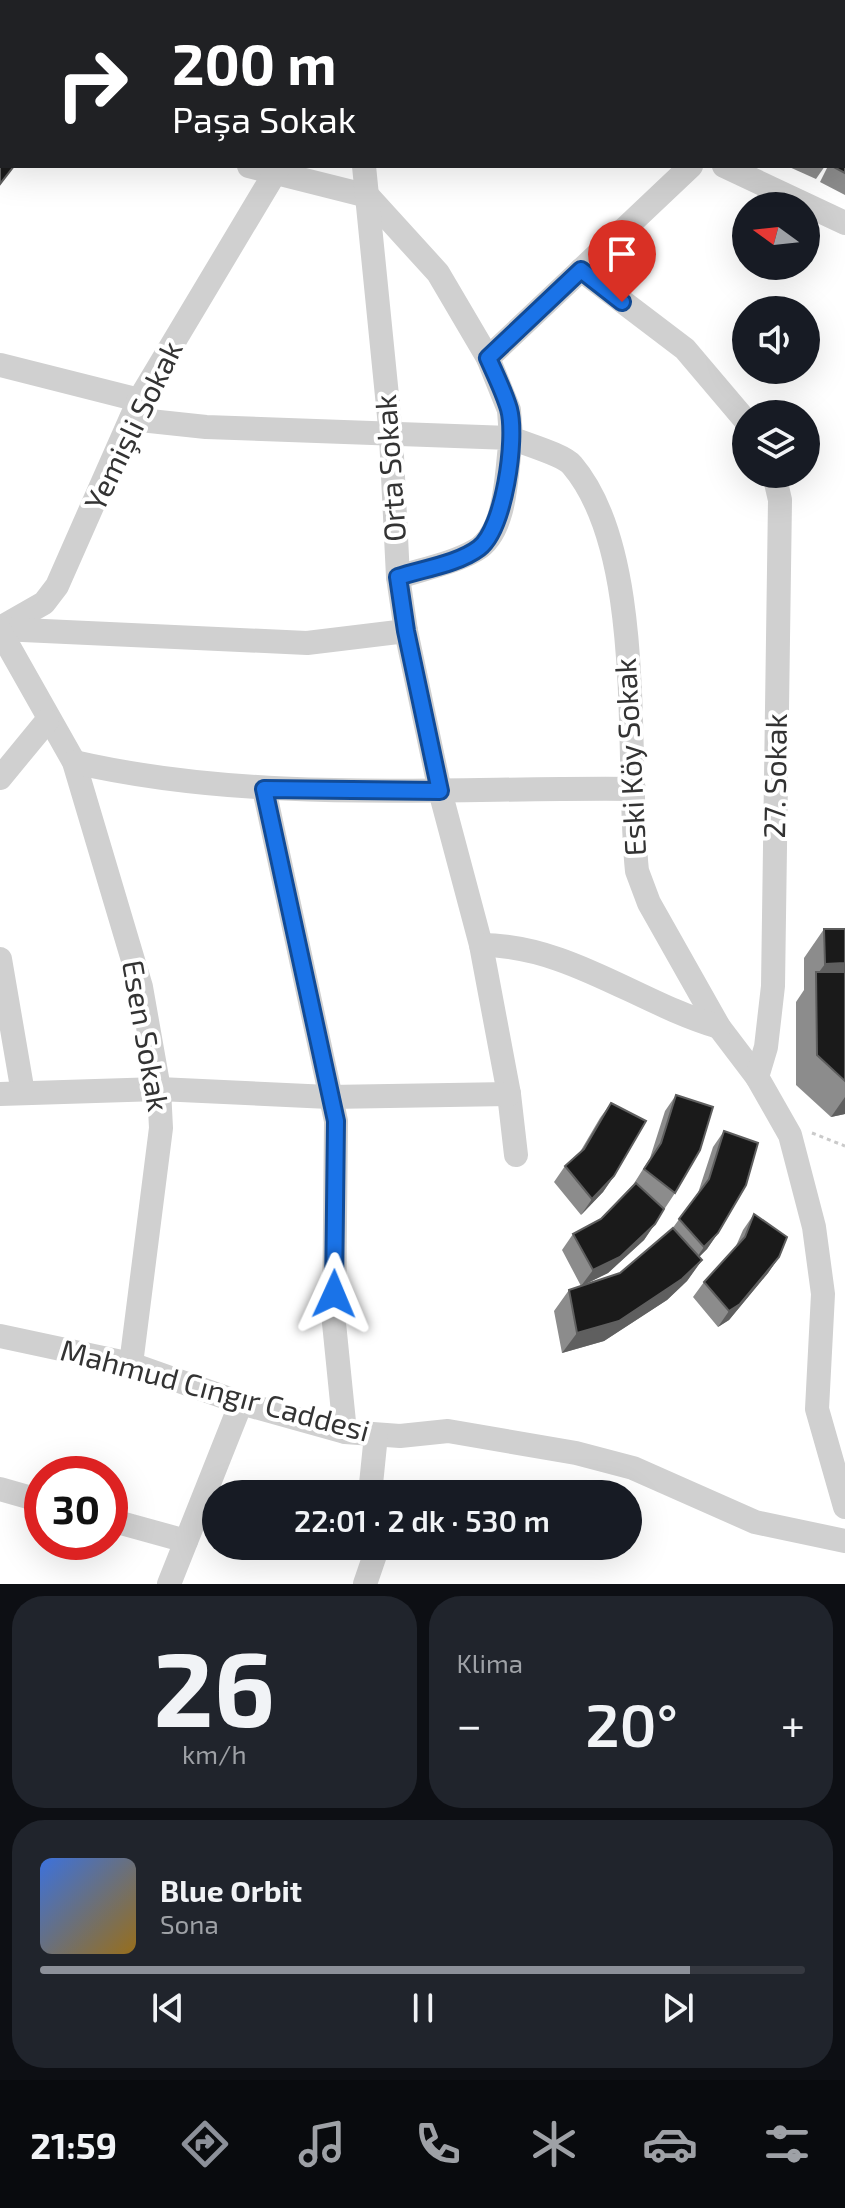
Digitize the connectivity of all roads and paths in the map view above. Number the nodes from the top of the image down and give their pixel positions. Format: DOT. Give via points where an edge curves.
graph roads {
  1 [pos="364,168"];
  2 [pos="691,168"];
  3 [pos="697,168"];
  4 [pos="728,168"];
  5 [pos="278,169"];
  6 [pos="746,192"];
  7 [pos="368,196"];
  8 [pos="845,223"];
  9 [pos="820,228"];
  10 [pos="845,240"];
  11 [pos="581,270"];
  12 [pos="488,358"];
  13 [pos="0,365"];
  14 [pos="732,404"];
  15 [pos="135,410"];
  16 [pos="391,436"];
  17 [pos="511,438"];
  18 [pos="777,488"];
  19 [pos="398,577"];
  20 [pos="0,629"];
  21 [pos="406,631"];
  22 [pos="47,721"];
  23 [pos="74,762"];
  24 [pos="0,778"];
  25 [pos="264,789"];
  26 [pos="634,789"];
  27 [pos="440,791"];
  28 [pos="481,945"];
  29 [pos="0,959"];
  30 [pos="719,1027"];
  31 [pos="757,1077"];
  32 [pos="159,1089"];
  33 [pos="12,1094"];
  34 [pos="509,1094"];
  35 [pos="329,1097"];
  36 [pos="783,1122"];
  37 [pos="845,1146"];
  38 [pos="516,1155"];
  39 [pos="0,1336"];
  40 [pos="131,1364"];
  41 [pos="241,1403"];
  42 [pos="345,1432"];
  43 [pos="376,1435"];
  44 [pos="371,1480"];
  45 [pos="0,1489"];
  46 [pos="24,1496"];
  47 [pos="845,1507"];
  48 [pos="128,1525"];
  49 [pos="186,1541"];
  50 [pos="845,1541"];
  51 [pos="373,1560"];
  52 [pos="169,1584"];
  53 [pos="365,1584"];
  1 -- 7 [label="street, Orta Sokak"];
  2 -- 11 [label="street"];
  3 -- 6 [label="street"];
  4 -- 8 [label="street"];
  5 -- 7 [label="street"];
  5 -- 15 [label="street, Yemişli Sokak"];
  7 -- 12 [label="street" via="438,273"];
  7 -- 16 [label="street, Orta Sokak"];
  9 -- 10 [label="street"];
  11 -- 12 [label="street"];
  11 -- 14 [label="street" via="685,349"];
  12 -- 17 [label="street" via="509,410"];
  13 -- 15 [label="street"];
  15 -- 16 [label="street" via="206,427"];
  15 -- 20 [label="street, Yemişli Sokak" via="57,586 44,603"];
  16 -- 17 [label="street"];
  16 -- 19 [label="street, Orta Sokak"];
  17 -- 19 [label="street" via="490,538 477,550"];
  17 -- 26 [label="street, Eski Köy Sokak" via="571,463 601,515 614,555 623,622"];
  18 -- 31 [label="street, 27. Sokak" via="773,986"];
  19 -- 21 [label="street, Orta Sokak"];
  20 -- 21 [label="street" via="307,643"];
  20 -- 22 [label="street, Esen Sokak"];
  21 -- 27 [label="street, Orta Sokak"];
  22 -- 23 [label="street, Esen Sokak"];
  22 -- 24 [label="street"];
  23 -- 25 [label="street" via="123,774"];
  23 -- 32 [label="street, Esen Sokak" via="141,987"];
  25 -- 27 [label="street"];
  25 -- 35 [label="street"];
  26 -- 27 [label="street"];
  26 -- 30 [label="street, Eski Köy Sokak" via="637,871 649,903"];
  27 -- 28 [label="street, Orta Sokak"];
  28 -- 30 [label="street" via="530,948"];
  28 -- 34 [label="street, Orta Sokak"];
  29 -- 33 [label="street"];
  30 -- 31 [label="street, Eski Köy Sokak"];
  31 -- 36 [label="street, Eski Köy Sokak"];
  32 -- 33 [label="street"];
  32 -- 35 [label="street"];
  32 -- 40 [label="street, Esen Sokak" via="161,1128"];
  34 -- 35 [label="street"];
  34 -- 38 [label="street, Orta Sokak"];
  35 -- 42 [label="street" via="336,1121 334,1323"];
  36 -- 37 [label="path"];
  36 -- 47 [label="street, Eski Köy Sokak" via="814,1227 823,1294 817,1409"];
  39 -- 40 [label="street, Mahmud Cıngır Caddesi"];
  40 -- 41 [label="street, Mahmud Cıngır Caddesi"];
  41 -- 42 [label="street, Mahmud Cıngır Caddesi"];
  41 -- 49 [label="street"];
  42 -- 43 [label="street, Mahmud Cıngır Caddesi"];
  43 -- 44 [label="street"];
  43 -- 50 [label="street, Mahmud Cıngır Caddesi" via="448,1431 576,1453 633,1468 755,1522"];
  45 -- 46 [label="street"];
  48 -- 49 [label="street"];
  49 -- 52 [label="street"];
  51 -- 53 [label="street"];
}
